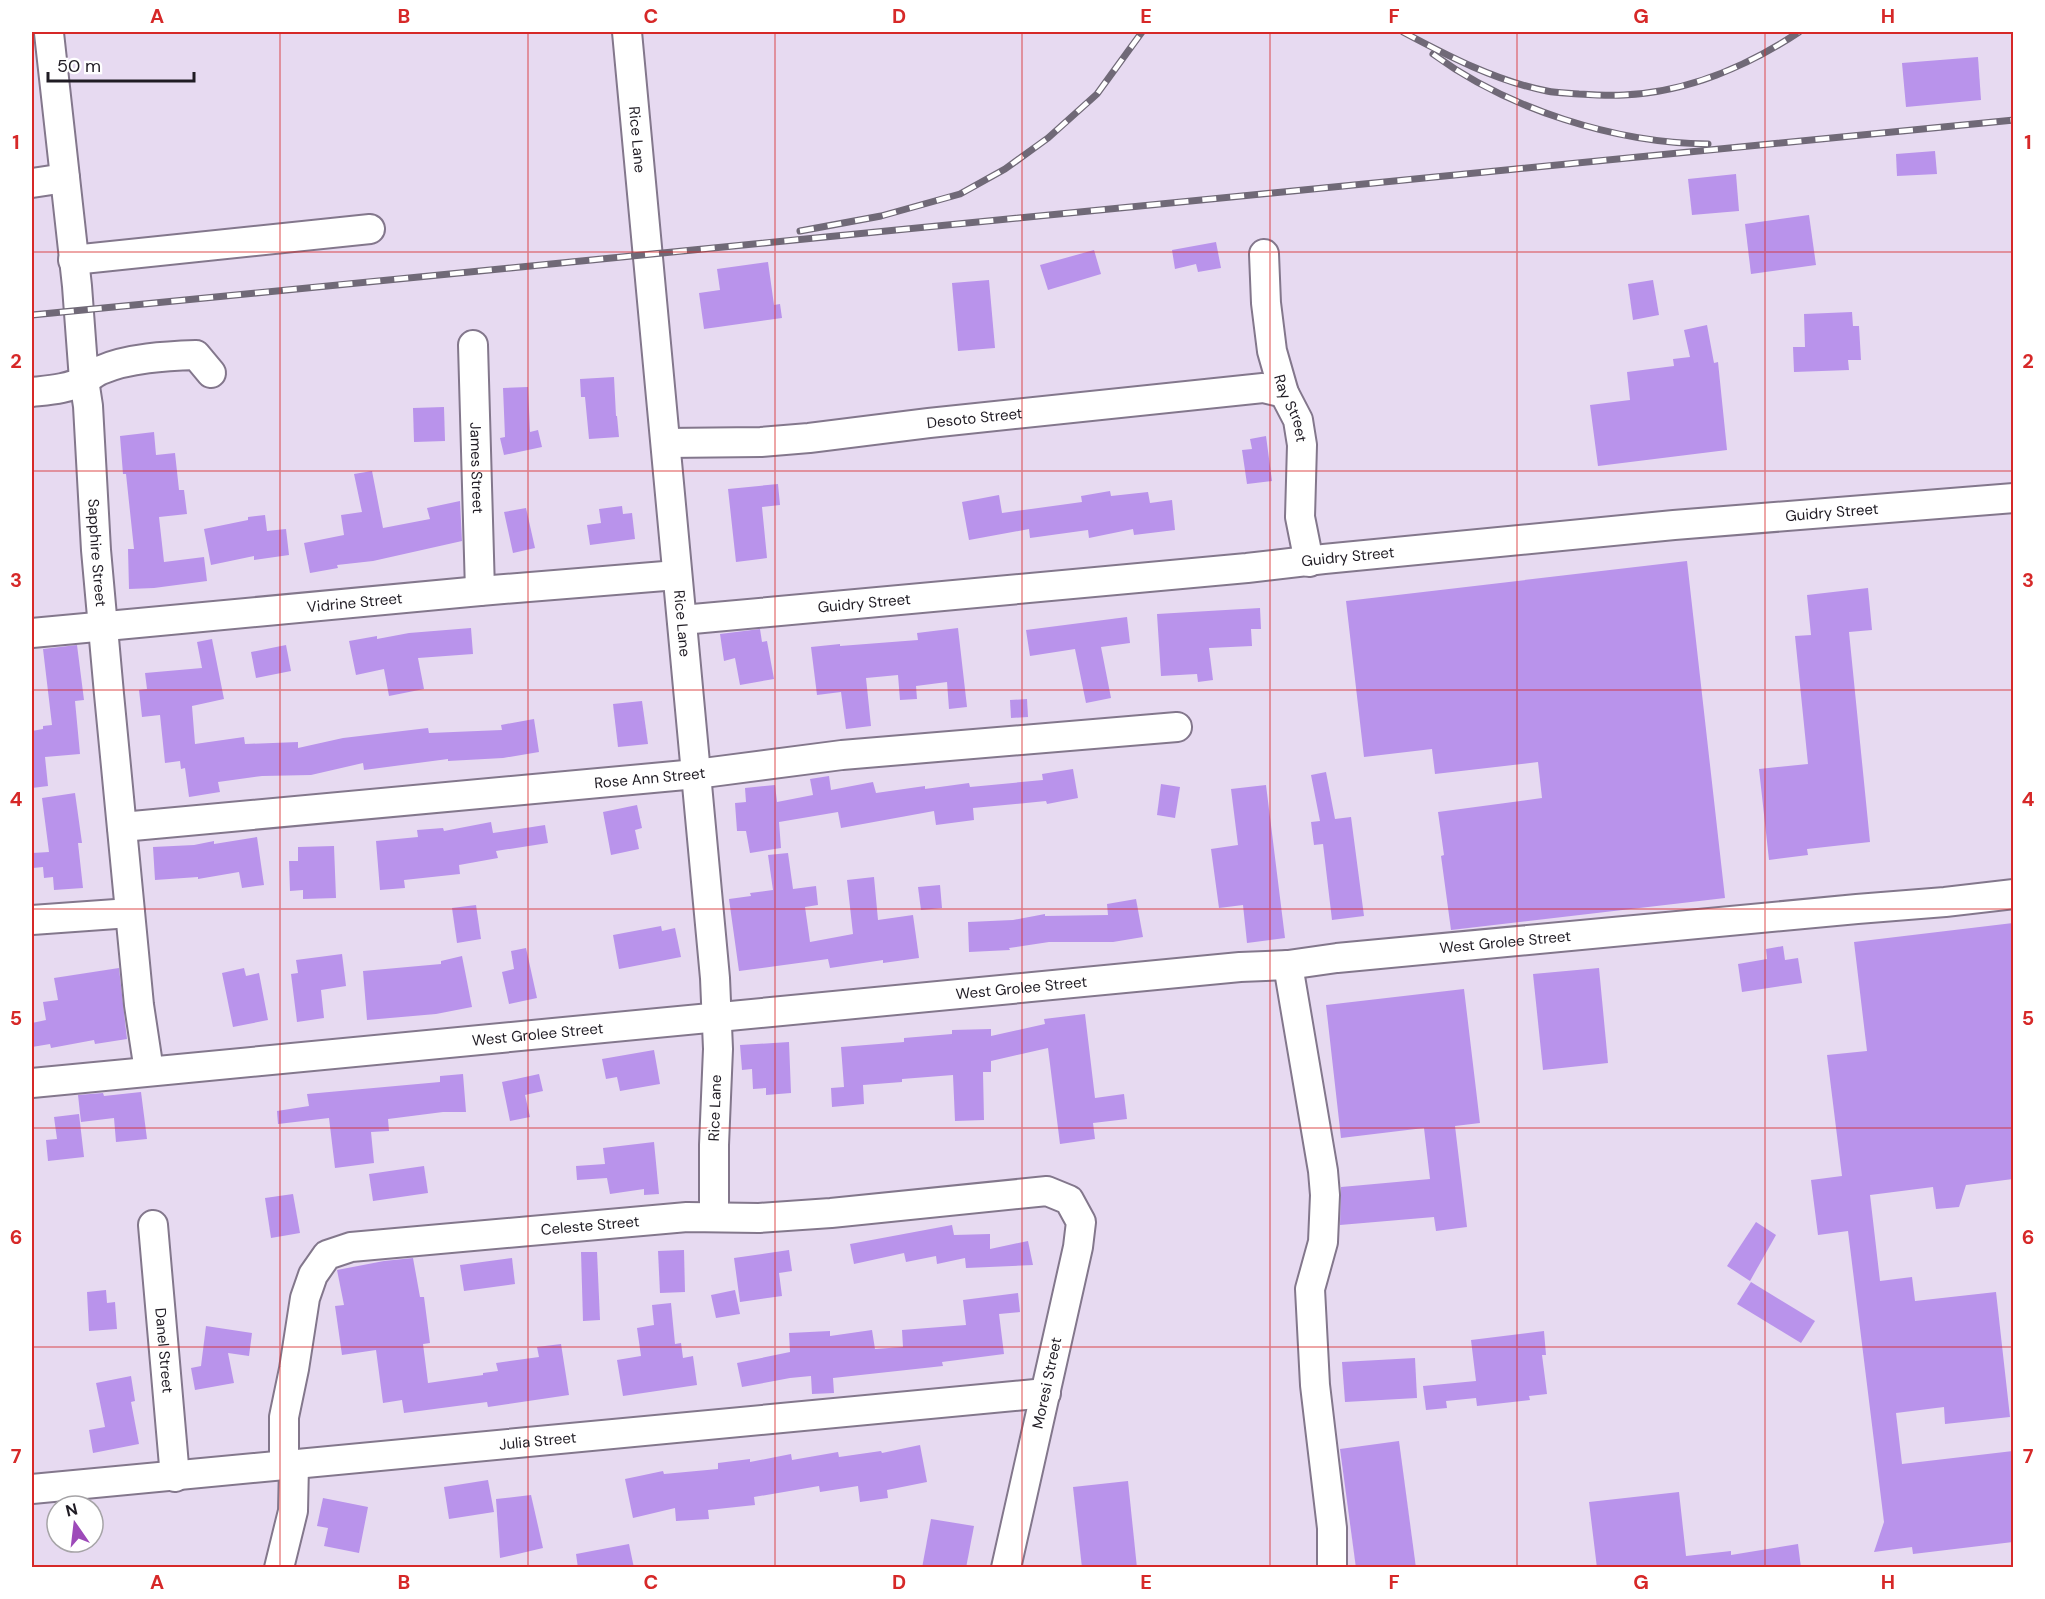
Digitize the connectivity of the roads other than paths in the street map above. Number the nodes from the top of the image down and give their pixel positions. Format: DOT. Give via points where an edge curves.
graph roads {
  1 [pos="627,32"];
  2 [pos="49,33"];
  3 [pos="65,178"];
  4 [pos="32,183"];
  5 [pos="370,229"];
  6 [pos="1264,254"];
  7 [pos="73,260"];
  8 [pos="473,345"];
  9 [pos="211,373"];
  10 [pos="84,380"];
  11 [pos="32,392"];
  12 [pos="1284,393"];
  13 [pos="666,443"];
  14 [pos="2013,498"];
  15 [pos="1309,562"];
  16 [pos="677,575"];
  17 [pos="480,591"];
  18 [pos="682,620"];
  19 [pos="104,627"];
  20 [pos="32,633"];
  21 [pos="1178,727"];
  22 [pos="696,774"];
  23 [pos="122,828"];
  24 [pos="2013,894"];
  25 [pos="130,913"];
  26 [pos="32,920"];
  27 [pos="1288,964"];
  28 [pos="716,1019"];
  29 [pos="149,1071"];
  30 [pos="32,1083"];
  31 [pos="1069,1200"];
  32 [pos="714,1217"];
  33 [pos="153,1225"];
  34 [pos="1046,1393"];
  35 [pos="289,1465"];
  36 [pos="175,1477"];
  37 [pos="32,1489"];
  38 [pos="279,1568"];
  39 [pos="1006,1568"];
  40 [pos="1332,1568"];
  1 -- 13 [label="street, Rice Lane"];
  2 -- 3 [label="street, Sapphire Street"];
  3 -- 4 [label="street"];
  3 -- 7 [label="street, Sapphire Street"];
  5 -- 7 [label="street"];
  6 -- 12 [label="street, Ray Street" via="1272,351"];
  7 -- 10 [label="street, Sapphire Street"];
  8 -- 17 [label="street, James Street"];
  9 -- 10 [label="street" via="196,355 171,356 123,363"];
  10 -- 11 [label="street" via="62,389"];
  10 -- 19 [label="street, Sapphire Street"];
  12 -- 13 [label="street, Desoto Street" via="1263,388 770,441"];
  12 -- 15 [label="street, Ray Street" via="1298,420 1302,445 1300,517"];
  13 -- 16 [label="street, Rice Lane"];
  14 -- 15 [label="street, Guidry Street" via="1662,526"];
  15 -- 18 [label="street, Guidry Street"];
  16 -- 17 [label="street, Vidrine Street"];
  16 -- 18 [label="street, Rice Lane"];
  17 -- 19 [label="street, Vidrine Street"];
  18 -- 22 [label="street, Rice Lane"];
  19 -- 20 [label="street, Vidrine Street"];
  19 -- 23 [label="street, Sapphire Street"];
  21 -- 22 [label="street, Rose Ann Street" via="842,755"];
  22 -- 23 [label="street, Rose Ann Street"];
  22 -- 28 [label="street, Rice Lane"];
  23 -- 25 [label="street, Sapphire Street"];
  24 -- 27 [label="street, West Grolee Street"];
  25 -- 26 [label="street"];
  25 -- 29 [label="street, Sapphire Street"];
  27 -- 28 [label="street, West Grolee Street"];
  27 -- 40 [label="street" via="1325,1195 1323,1242 1310,1289 1315,1385 1332,1528"];
  28 -- 29 [label="street, West Grolee Street"];
  28 -- 32 [label="street, Rice Lane"];
  29 -- 30 [label="street, West Grolee Street"];
  31 -- 32 [label="street, Celeste Street" via="1047,1191 831,1213"];
  31 -- 34 [label="street, Moresi Street" via="1082,1222"];
  32 -- 35 [label="street, Celeste Street" via="351,1247 327,1255 313,1275 305,1298 284,1417"];
  33 -- 36 [label="street, Danel Street"];
  34 -- 35 [label="street, Julia Street"];
  34 -- 39 [label="street, Moresi Street"];
  35 -- 36 [label="street, Julia Street"];
  35 -- 38 [label="street, Celeste Street" via="293,1510"];
  36 -- 37 [label="street, Julia Street"];
}
